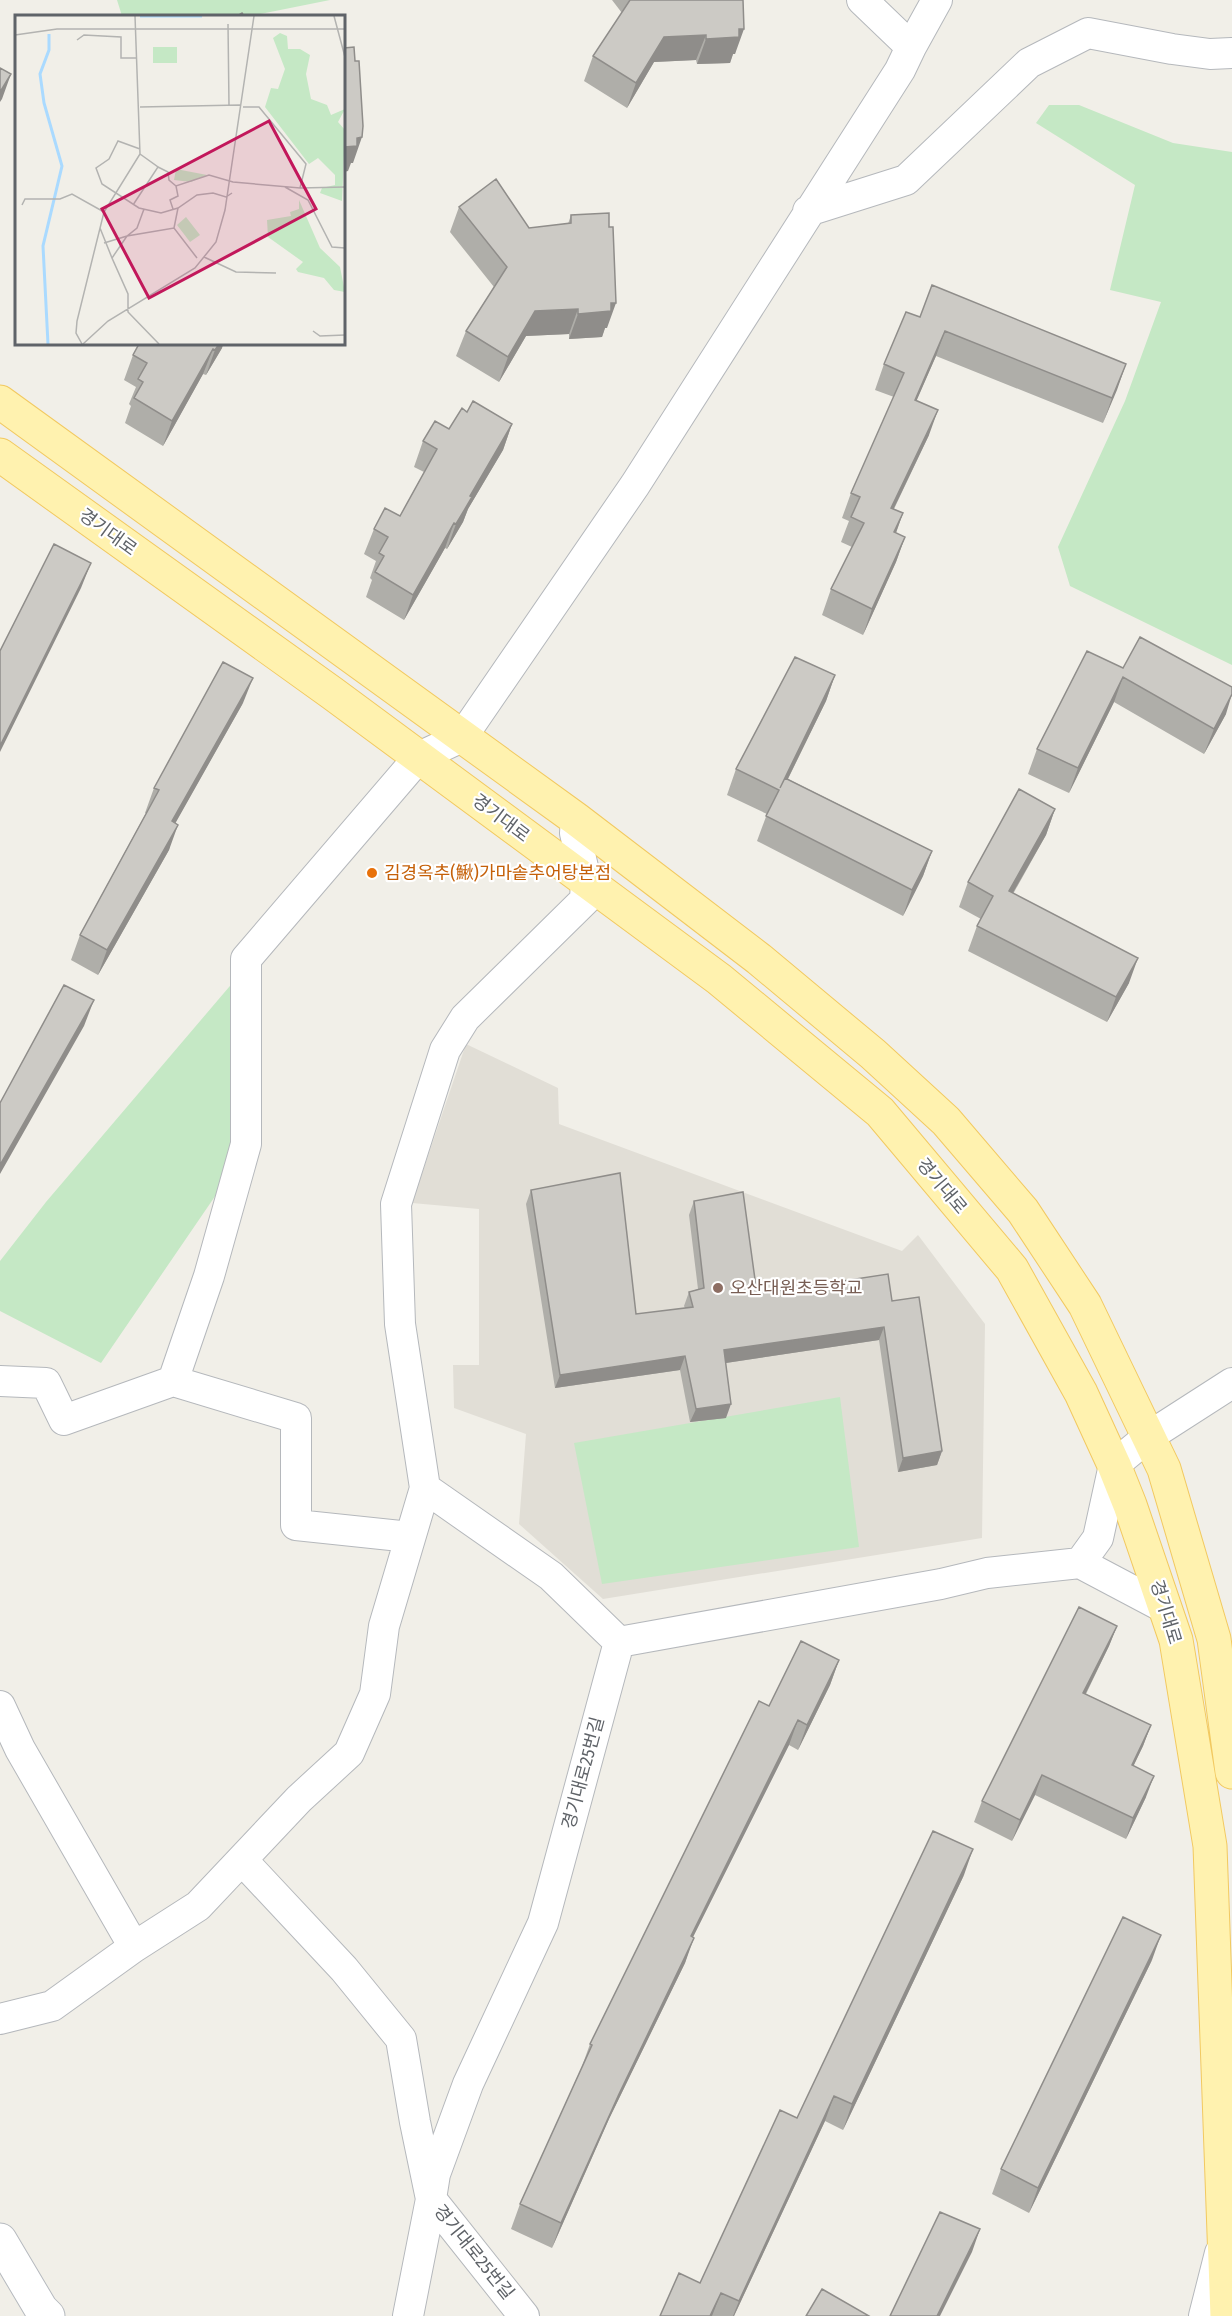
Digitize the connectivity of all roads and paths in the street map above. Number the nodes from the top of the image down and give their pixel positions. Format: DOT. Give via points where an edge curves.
graph roads {
  1 [pos="862,0"];
  2 [pos="937,0"];
  3 [pos="911,47"];
  4 [pos="1232,53"];
  5 [pos="808,211"];
  6 [pos="0,402"];
  7 [pos="0,455"];
  8 [pos="462,737"];
  9 [pos="419,757"];
  10 [pos="576,819"];
  11 [pos="586,880"];
  12 [pos="0,1381"];
  13 [pos="172,1381"];
  14 [pos="1232,1383"];
  15 [pos="1148,1437"];
  16 [pos="1114,1466"];
  17 [pos="425,1488"];
  18 [pos="410,1537"];
  19 [pos="1080,1563"];
  20 [pos="1165,1608"];
  21 [pos="619,1642"];
  22 [pos="0,1706"];
  23 [pos="1232,1772"];
  24 [pos="242,1860"];
  25 [pos="134,1947"];
  26 [pos="0,2019"];
  27 [pos="431,2199"];
  28 [pos="1224,2239"];
  29 [pos="0,2240"];
  30 [pos="40,2314"];
  31 [pos="408,2316"];
  32 [pos="524,2316"];
  33 [pos="1204,2316"];
  34 [pos="1227,2316"];
  1 -- 3 [label="street"];
  2 -- 3 [label="street"];
  3 -- 5 [label="street"];
  4 -- 5 [label="street" via="1172,49 1088,33 1029,63 906,180"];
  5 -- 8 [label="street" via="634,485"];
  6 -- 8 [label="main road"];
  7 -- 9 [label="main road, 경기대로"];
  8 -- 9 [label="street"];
  8 -- 10 [label="main road"];
  9 -- 11 [label="main road, 경기대로"];
  9 -- 13 [label="street" via="246,959 246,1144 209,1276"];
  10 -- 11 [label="street" via="575,833"];
  10 -- 15 [label="main road" via="759,959 873,1053 946,1121 1023,1211 1085,1305"];
  11 -- 16 [label="main road, 경기대로" via="718,979 880,1112 1012,1269 1081,1393"];
  11 -- 17 [label="street" via="585,900 465,1018 446,1050 396,1204 400,1324"];
  12 -- 13 [label="street" via="46,1383 64,1420"];
  13 -- 18 [label="street" via="296,1418 296,1526"];
  14 -- 15 [label="street"];
  15 -- 16 [label="street"];
  15 -- 23 [label="main road" via="1164,1468 1214,1638"];
  16 -- 19 [label="street" via="1098,1538"];
  16 -- 20 [label="main road, 경기대로"];
  17 -- 18 [label="street"];
  17 -- 21 [label="street" via="551,1576"];
  18 -- 24 [label="street" via="384,1626 375,1694 348,1753"];
  19 -- 20 [label="street"];
  19 -- 21 [label="street" via="987,1573"];
  20 -- 28 [label="main road, 경기대로" via="1176,1640 1210,1845"];
  21 -- 27 [label="street, 경기대로25번길" via="543,1923 468,2084 435,2174"];
  22 -- 25 [label="street" via="20,1749"];
  24 -- 25 [label="street" via="198,1906"];
  24 -- 27 [label="street" via="344,1969 401,2039"];
  25 -- 26 [label="street" via="52,2006"];
  27 -- 31 [label="street"];
  27 -- 32 [label="street, 경기대로25번길"];
  28 -- 33 [label="street"];
  28 -- 34 [label="main road, 경기대로"];
  29 -- 30 [label="street"];
}
